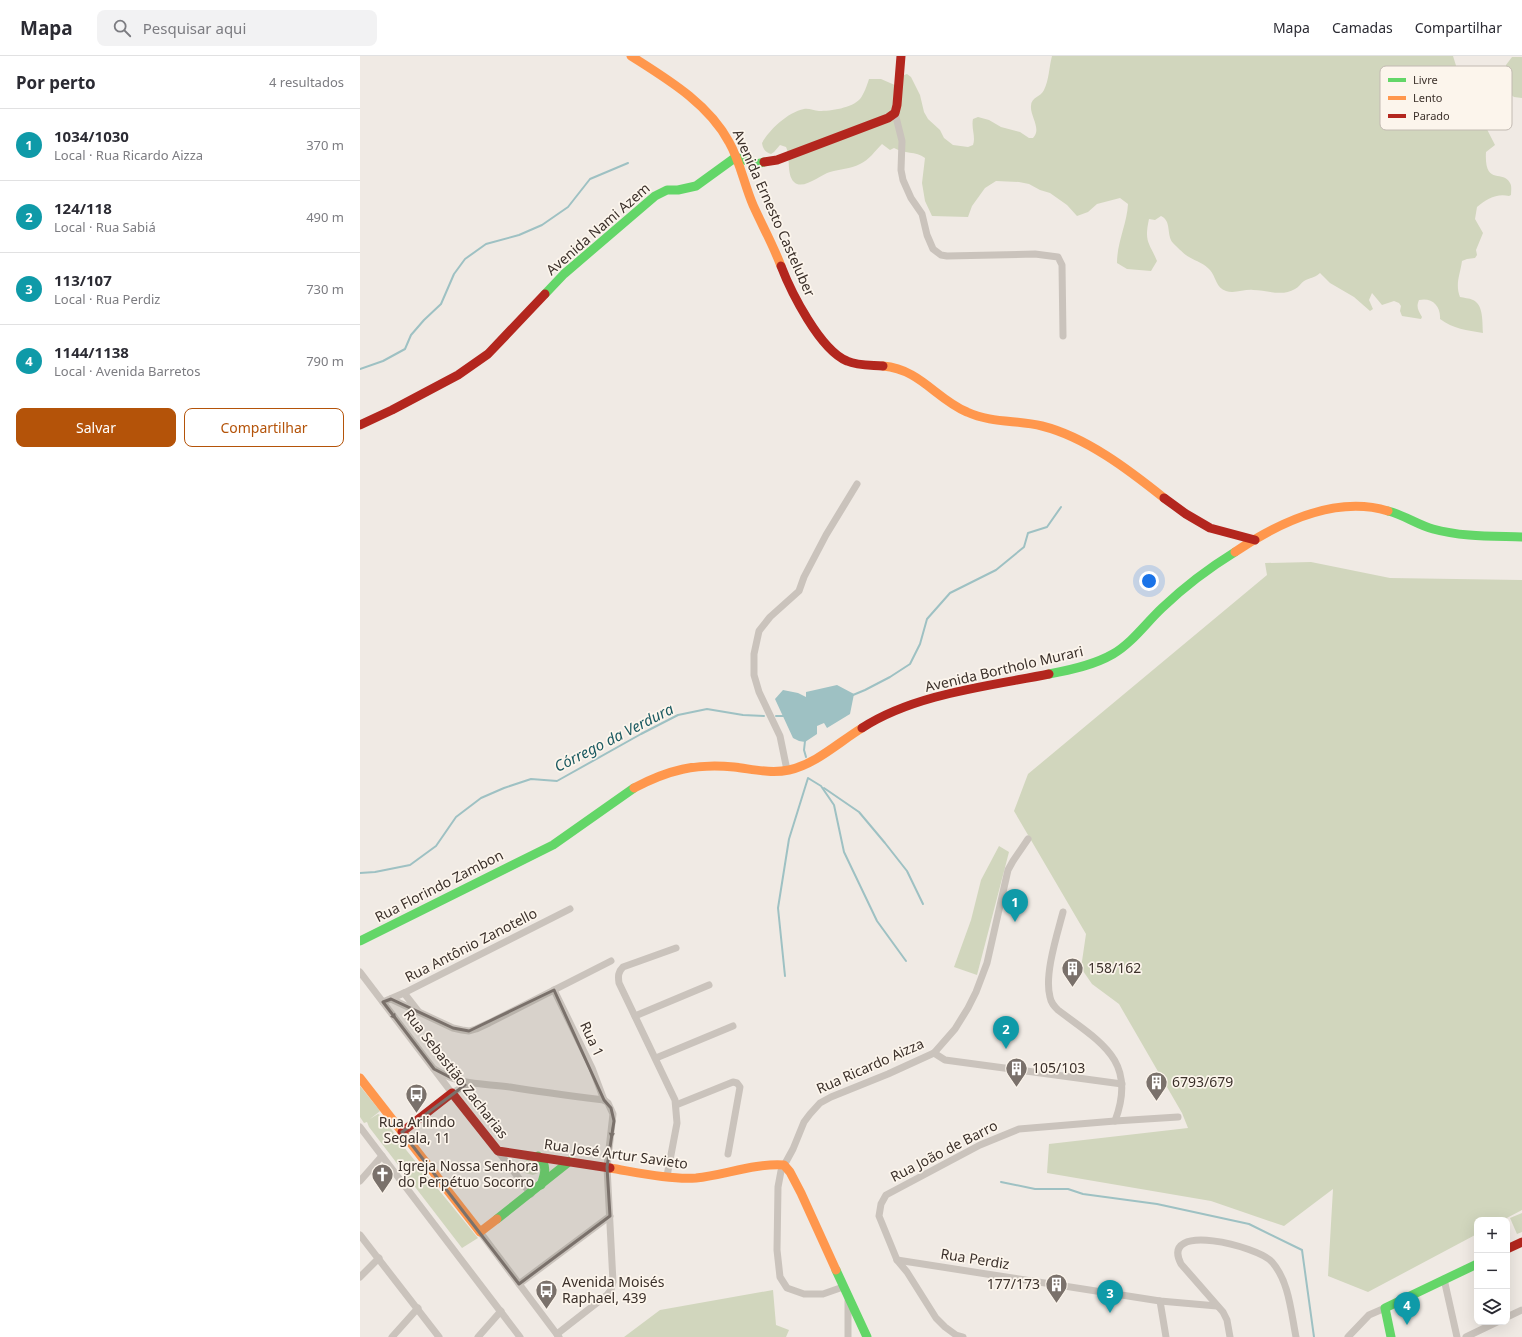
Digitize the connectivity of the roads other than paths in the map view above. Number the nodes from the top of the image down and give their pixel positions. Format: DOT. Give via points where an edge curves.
graph roads {
  1 [pos="631,56"];
  2 [pos="901,56"];
  3 [pos="895,113"];
  4 [pos="736,157"];
  5 [pos="1063,336"];
  6 [pos="360,425"];
  7 [pos="857,484"];
  8 [pos="1522,537"];
  9 [pos="1255,540"];
  10 [pos="787,770"];
  11 [pos="1028,839"];
  12 [pos="530,856"];
  13 [pos="570,909"];
  14 [pos="1063,912"];
  15 [pos="360,941"];
  16 [pos="676,948"];
  17 [pos="611,960"];
  18 [pos="360,972"];
  19 [pos="709,985"];
  20 [pos="554,990"];
  21 [pos="404,993"];
  22 [pos="391,999"];
  23 [pos="383,1002"];
  24 [pos="419,1011"];
  25 [pos="635,1016"];
  26 [pos="733,1026"];
  27 [pos="934,1053"];
  28 [pos="656,1058"];
  29 [pos="434,1070"];
  30 [pos="360,1078"];
  31 [pos="468,1084"];
  32 [pos="1122,1084"];
  33 [pos="452,1093"];
  34 [pos="604,1100"];
  35 [pos="676,1105"];
  36 [pos="1178,1117"];
  37 [pos="1115,1121"];
  38 [pos="360,1127"];
  39 [pos="402,1132"];
  40 [pos="498,1151"];
  41 [pos="728,1154"];
  42 [pos="382,1156"];
  43 [pos="538,1156"];
  44 [pos="570,1161"];
  45 [pos="780,1165"];
  46 [pos="607,1167"];
  47 [pos="666,1176"];
  48 [pos="360,1181"];
  49 [pos="541,1185"];
  50 [pos="531,1194"];
  51 [pos="610,1216"];
  52 [pos="480,1232"];
  53 [pos="360,1235"];
  54 [pos="1522,1242"];
  55 [pos="1510,1248"];
  56 [pos="379,1258"];
  57 [pos="897,1260"];
  58 [pos="1474,1265"];
  59 [pos="360,1277"];
  60 [pos="1444,1279"];
  61 [pos="519,1284"];
  62 [pos="843,1287"];
  63 [pos="848,1298"];
  64 [pos="1160,1301"];
  65 [pos="1217,1306"];
  66 [pos="418,1308"];
  67 [pos="1385,1308"];
  68 [pos="1522,1310"];
  69 [pos="501,1311"];
  70 [pos="1510,1316"];
  71 [pos="1491,1325"];
  72 [pos="558,1336"];
  73 [pos="392,1337"];
  74 [pos="439,1337"];
  75 [pos="478,1337"];
  76 [pos="520,1337"];
  77 [pos="848,1337"];
  78 [pos="867,1337"];
  79 [pos="963,1337"];
  80 [pos="1166,1337"];
  81 [pos="1230,1337"];
  82 [pos="1296,1337"];
  83 [pos="1348,1337"];
  84 [pos="1391,1337"];
  85 [pos="1457,1337"];
  86 [pos="1466,1337"];
  1 -- 4 [label="street, Avenida Ernesto Casteluber" via="672,82 702,108 724,132"];
  2 -- 3 [label="street"];
  3 -- 4 [label="street" via="888,118 777,160 756,164"];
  3 -- 5 [label="street" via="902,142 903,180 922,214 927,235 934,249 941,256 1035,254 1058,257 1062,265"];
  4 -- 6 [label="street, Avenida Nami Azem" via="696,186 667,190 655,196 564,274 499,343 475,363 452,378"];
  4 -- 9 [label="street, Avenida Ernesto Casteluber" via="751,202 793,295 812,326 835,353 846,361 889,366 911,374 968,412 1001,420 1040,425 1074,438 1148,485 1182,513 1225,533"];
  7 -- 10 [label="street" via="826,535 799,591 770,617 759,631 754,654 754,675 759,692 780,736"];
  8 -- 9 [label="street, Avenida Bortholo Murari" via="1454,534 1436,530 1381,509 1354,506 1313,514"];
  9 -- 10 [label="street, Avenida Bortholo Murari" via="1198,578 1110,656 1062,672 923,701 882,716 806,763"];
  10 -- 12 [label="street, Avenida Bortholo Murari" via="770,772 705,766 663,774 625,792 567,836"];
  11 -- 27 [label="street, Rua Ricardo Aizza" via="1008,870 987,963 976,992 955,1029"];
  12 -- 15 [label="street, Rua Florindo Zambon"];
  13 -- 21 [label="street, Rua Antônio Zanotello"];
  14 -- 32 [label="street" via="1049,974 1050,998 1058,1010 1098,1040 1111,1054 1119,1070"];
  16 -- 25 [label="street" via="623,967 619,971 619,983"];
  17 -- 20 [label="street"];
  18 -- 23 [label="street, Rua Sebastião Zacharias"];
  19 -- 25 [label="street"];
  20 -- 24 [label="street" via="469,1031 452,1028"];
  20 -- 34 [label="street, Rua 1" via="592,1068"];
  21 -- 22 [label="street, Rua Antônio Zanotello"];
  21 -- 24 [label="street"];
  22 -- 23 [label="street, Rua Antônio Zanotello"];
  22 -- 24 [label="street"];
  23 -- 29 [label="street, Rua Sebastião Zacharias, one-way"];
  25 -- 28 [label="street"];
  26 -- 28 [label="street"];
  27 -- 32 [label="street" via="945,1060"];
  27 -- 45 [label="street, Rua Ricardo Aizza" via="820,1103 804,1122 793,1149"];
  28 -- 35 [label="street"];
  29 -- 31 [label="street"];
  29 -- 33 [label="street, Rua Sebastião Zacharias"];
  30 -- 39 [label="street"];
  31 -- 33 [label="street"];
  31 -- 34 [label="street"];
  32 -- 37 [label="street"];
  33 -- 39 [label="street"];
  33 -- 40 [label="street, Rua Sebastião Zacharias"];
  34 -- 46 [label="street, Rua 1, one-way" via="613,1114"];
  35 -- 41 [label="street" via="733,1082 737,1083 740,1087"];
  35 -- 47 [label="street" via="677,1123"];
  36 -- 37 [label="street, Rua João de Barro"];
  37 -- 57 [label="street, Rua João de Barro" via="1019,1129 980,1145 886,1195 878,1216"];
  38 -- 42 [label="street"];
  39 -- 52 [label="street"];
  40 -- 43 [label="street, Rua José Artur Savieto"];
  40 -- 50 [label="street, Rua Sebastião Zacharias"];
  42 -- 48 [label="street"];
  42 -- 69 [label="street"];
  43 -- 44 [label="street, Rua José Artur Savieto"];
  43 -- 49 [label="street" via="545,1166"];
  44 -- 46 [label="street, Rua José Artur Savieto"];
  44 -- 49 [label="street"];
  45 -- 47 [label="street, Rua José Artur Savieto" via="763,1164 698,1178"];
  45 -- 62 [label="street" via="790,1172 801,1193"];
  45 -- 62 [label="street, Rua Ricardo Aizza" via="777,1250 780,1277 787,1288 804,1294 823,1294"];
  46 -- 47 [label="street, Rua José Artur Savieto"];
  46 -- 51 [label="street, Rua 1"];
  49 -- 50 [label="street"];
  50 -- 52 [label="street"];
  51 -- 61 [label="street"];
  51 -- 72 [label="street, Rua 1" via="613,1282 611,1290"];
  52 -- 61 [label="street"];
  53 -- 56 [label="street"];
  54 -- 55 [label="street"];
  56 -- 59 [label="street"];
  56 -- 66 [label="street"];
  57 -- 64 [label="street, Rua Perdiz"];
  57 -- 79 [label="street, Rua João de Barro" via="936,1318 956,1335"];
  58 -- 60 [label="street"];
  60 -- 67 [label="street"];
  60 -- 85 [label="street"];
  61 -- 72 [label="street"];
  62 -- 63 [label="street"];
  63 -- 77 [label="street"];
  63 -- 78 [label="street"];
  64 -- 65 [label="street, Rua Perdiz"];
  64 -- 80 [label="street"];
  65 -- 81 [label="street" via="1227,1320"];
  65 -- 82 [label="street" via="1178,1258 1177,1251 1185,1241 1211,1241 1243,1247 1271,1261 1284,1280"];
  66 -- 73 [label="street"];
  66 -- 74 [label="street"];
  67 -- 83 [label="street" via="1369,1315"];
  67 -- 84 [label="street"];
  68 -- 70 [label="street"];
  69 -- 75 [label="street"];
  69 -- 76 [label="street"];
  71 -- 86 [label="street"];
}
